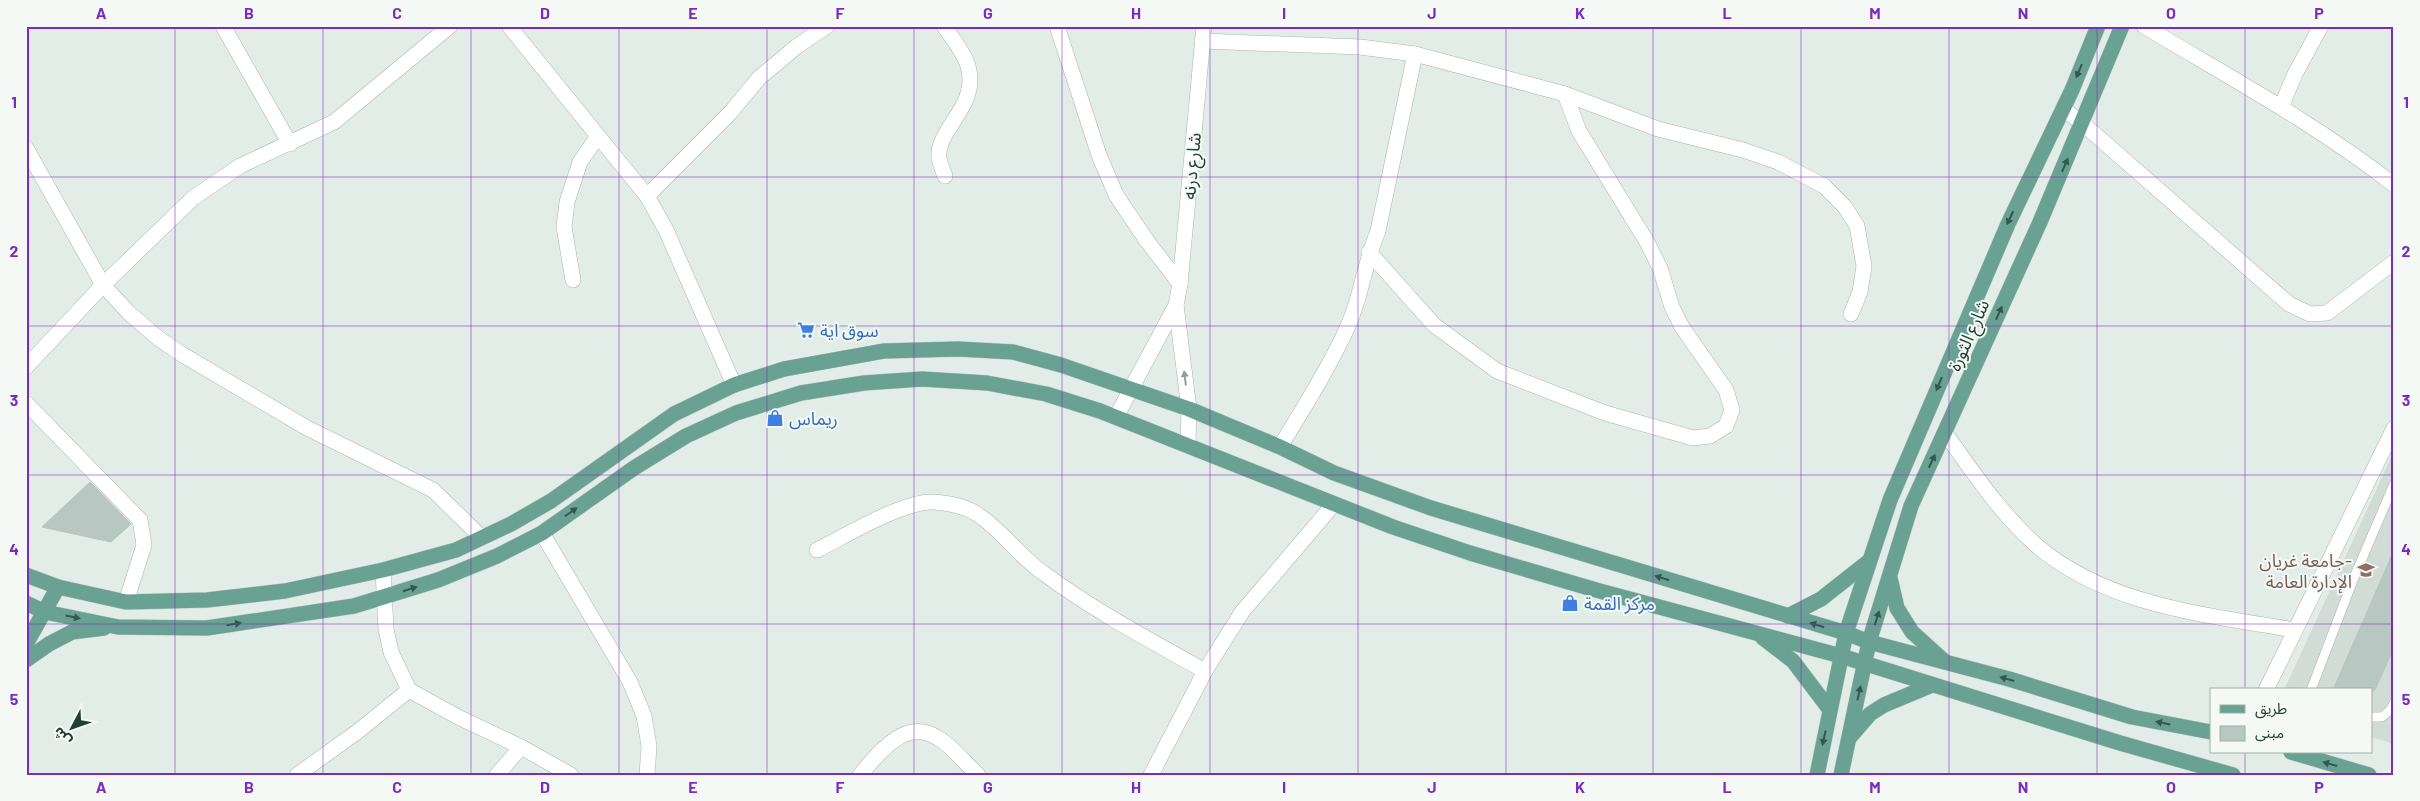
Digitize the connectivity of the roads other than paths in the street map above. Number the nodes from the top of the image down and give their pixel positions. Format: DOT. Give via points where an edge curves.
graph roads {
  1 [pos="223,26"];
  2 [pos="450,26"];
  3 [pos="509,26"];
  4 [pos="827,26"];
  5 [pos="944,26"];
  6 [pos="1057,26"];
  7 [pos="2098,26"];
  8 [pos="2122,26"];
  9 [pos="2144,26"];
  10 [pos="2322,26"];
  11 [pos="1203,34"];
  12 [pos="1415,54"];
  13 [pos="1565,94"];
  14 [pos="2281,107"];
  15 [pos="2062,109"];
  16 [pos="2082,123"];
  17 [pos="598,136"];
  18 [pos="290,144"];
  19 [pos="26,148"];
  20 [pos="945,176"];
  21 [pos="2394,185"];
  22 [pos="647,196"];
  23 [pos="1369,252"];
  24 [pos="2394,262"];
  25 [pos="573,280"];
  26 [pos="1180,284"];
  27 [pos="103,285"];
  28 [pos="1176,305"];
  29 [pos="1851,314"];
  30 [pos="26,367"];
  31 [pos="734,386"];
  32 [pos="1132,389"];
  33 [pos="26,403"];
  34 [pos="1189,409"];
  35 [pos="1116,416"];
  36 [pos="2394,428"];
  37 [pos="1945,433"];
  38 [pos="1188,444"];
  39 [pos="1280,447"];
  40 [pos="2393,486"];
  41 [pos="1334,504"];
  42 [pos="542,533"];
  43 [pos="482,538"];
  44 [pos="818,550"];
  45 [pos="1868,562"];
  46 [pos="383,570"];
  47 [pos="31,577"];
  48 [pos="1890,578"];
  49 [pos="58,587"];
  50 [pos="26,596"];
  51 [pos="384,597"];
  52 [pos="126,602"];
  53 [pos="26,603"];
  54 [pos="46,612"];
  55 [pos="1788,616"];
  56 [pos="118,627"];
  57 [pos="2295,630"];
  58 [pos="1846,633"];
  59 [pos="1758,634"];
  60 [pos="1870,642"];
  61 [pos="26,644"];
  62 [pos="1841,656"];
  63 [pos="26,660"];
  64 [pos="1945,662"];
  65 [pos="1865,665"];
  66 [pos="1205,671"];
  67 [pos="1932,685"];
  68 [pos="2267,688"];
  69 [pos="2312,688"];
  70 [pos="409,690"];
  71 [pos="2394,703"];
  72 [pos="1830,710"];
  73 [pos="2372,717"];
  74 [pos="2210,732"];
  75 [pos="1849,739"];
  76 [pos="521,747"];
  77 [pos="2298,754"];
  78 [pos="314,770"];
  79 [pos="297,775"];
  80 [pos="496,775"];
  81 [pos="571,775"];
  82 [pos="647,775"];
  83 [pos="860,775"];
  84 [pos="978,775"];
  85 [pos="1151,775"];
  86 [pos="1817,775"];
  87 [pos="1841,775"];
  88 [pos="2233,775"];
  89 [pos="2369,775"];
  1 -- 18 [label="street"];
  2 -- 18 [label="street" via="334,122"];
  3 -- 17 [label="street"];
  4 -- 22 [label="street" via="759,78 730,113"];
  5 -- 20 [label="street" via="968,66 970,89 958,117 942,140 939,157"];
  6 -- 26 [label="street" via="1099,155 1116,195"];
  7 -- 15 [label="main road, شارع الثورة, one-way"];
  8 -- 16 [label="main road, شارع الثورة"];
  9 -- 14 [label="street"];
  10 -- 14 [label="street"];
  11 -- 12 [label="street"];
  11 -- 26 [label="street, شارع درنه"];
  12 -- 13 [label="street"];
  12 -- 23 [label="street" via="1378,231"];
  13 -- 23 [label="street" via="1579,130 1647,242 1682,327 1726,390 1732,410 1726,426 1710,436 1693,438 1605,413 1497,371 1434,325"];
  13 -- 29 [label="street" via="1658,129 1778,162 1824,186 1845,207 1857,226 1862,248 1864,266 1860,292"];
  14 -- 21 [label="street"];
  15 -- 16 [label="street"];
  15 -- 45 [label="main road, شارع الثورة, one-way" via="2004,233 1890,500"];
  16 -- 24 [label="street" via="2289,304 2310,314 2327,313"];
  37 -- 16 [label="main road, شارع الثورة, one-way"];
  17 -- 22 [label="street"];
  17 -- 25 [label="street" via="580,162 567,202 564,227"];
  18 -- 27 [label="street" via="240,166 194,198"];
  19 -- 27 [label="street"];
  22 -- 31 [label="street" via="683,265"];
  23 -- 39 [label="street" via="1349,324 1314,392"];
  26 -- 28 [label="street, شارع درنه"];
  27 -- 30 [label="street"];
  27 -- 43 [label="street" via="158,338 307,428 433,490"];
  28 -- 32 [label="street, شارع درنه"];
  34 -- 28 [label="street, شارع درنه, one-way"];
  31 -- 32 [label="main road" via="784,369 884,351 958,349 1013,352"];
  31 -- 43 [label="main road" via="674,414 551,501"];
  32 -- 34 [label="main road"];
  32 -- 35 [label="street, شارع درنه"];
  33 -- 52 [label="street" via="140,520 144,545"];
  34 -- 38 [label="street, شارع درنه"];
  34 -- 39 [label="main road"];
  35 -- 38 [label="main road"];
  42 -- 35 [label="main road, one-way" via="634,468 686,436 736,413 801,393 864,383 922,379 987,383 1046,394"];
  36 -- 57 [label="street"];
  48 -- 37 [label="main road, شارع الثورة, one-way" via="1912,506"];
  37 -- 57 [label="street" via="2003,512 2061,564 2093,582 2146,601"];
  38 -- 41 [label="main road"];
  55 -- 39 [label="main road, one-way" via="1431,508 1334,473"];
  40 -- 69 [label="lane"];
  41 -- 59 [label="main road" via="1470,553"];
  41 -- 66 [label="street" via="1242,612"];
  51 -- 42 [label="main road, one-way" via="438,580"];
  42 -- 82 [label="street" via="630,682 644,716 649,746"];
  43 -- 46 [label="main road" via="456,550"];
  44 -- 66 [label="street" via="892,512 931,502 958,505 980,516 1040,571 1143,637"];
  45 -- 55 [label="main road" via="1821,599"];
  45 -- 58 [label="main road, شارع الثورة"];
  46 -- 51 [label="street"];
  46 -- 52 [label="main road" via="285,592 207,600"];
  47 -- 49 [label="main road"];
  47 -- 50 [label="main road"];
  60 -- 48 [label="main road, شارع الثورة, one-way"];
  48 -- 64 [label="main road" via="1897,608 1912,632"];
  49 -- 52 [label="main road"];
  49 -- 54 [label="main road"];
  56 -- 51 [label="main road, one-way" via="207,628 354,606"];
  51 -- 70 [label="street" via="391,652"];
  53 -- 54 [label="main road"];
  54 -- 56 [label="main road, one-way"];
  54 -- 61 [label="main road"];
  58 -- 55 [label="main road, one-way"];
  56 -- 63 [label="main road" via="72,632"];
  57 -- 68 [label="street"];
  58 -- 60 [label="main road"];
  58 -- 62 [label="main road, شارع الثورة"];
  59 -- 62 [label="main road"];
  59 -- 72 [label="main road" via="1793,662"];
  60 -- 64 [label="main road"];
  60 -- 65 [label="main road, شارع الثورة"];
  62 -- 65 [label="main road"];
  62 -- 72 [label="main road, شارع الثورة"];
  74 -- 64 [label="main road, one-way" via="2132,717"];
  65 -- 67 [label="main road"];
  75 -- 65 [label="main road, شارع الثورة, one-way"];
  66 -- 85 [label="street"];
  67 -- 75 [label="main road" via="1870,714"];
  67 -- 88 [label="main road"];
  70 -- 76 [label="street"];
  70 -- 78 [label="street"];
  71 -- 73 [label="lane" via="2382,717"];
  72 -- 86 [label="main road, شارع الثورة, one-way"];
  75 -- 87 [label="main road, شارع الثورة"];
  76 -- 80 [label="street"];
  76 -- 81 [label="street"];
  89 -- 77 [label="main road, one-way"];
  78 -- 79 [label="street"];
  83 -- 84 [label="street" via="882,749 905,732 922,732 938,738"];
}
